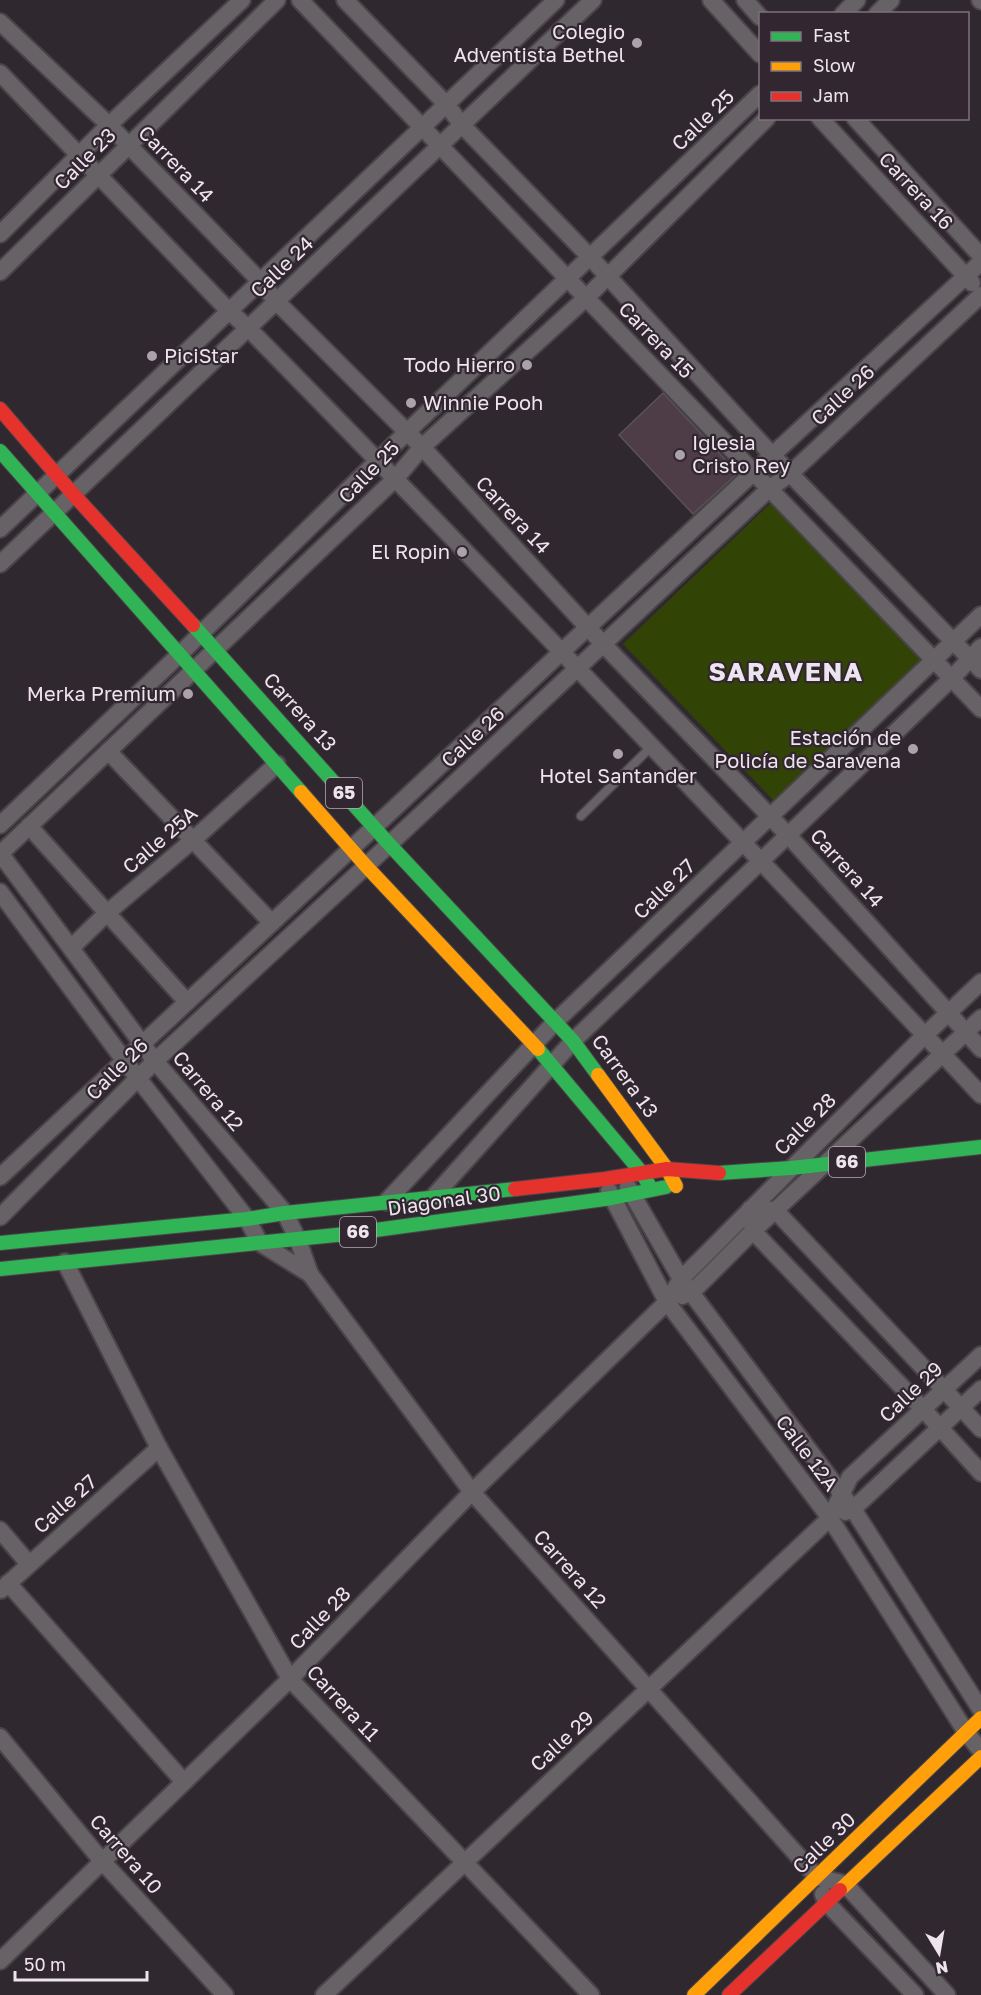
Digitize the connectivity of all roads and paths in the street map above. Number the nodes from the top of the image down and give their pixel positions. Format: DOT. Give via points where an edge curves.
graph roads {
  1 [pos="242,0"];
  2 [pos="277,0"];
  3 [pos="300,0"];
  4 [pos="345,0"];
  5 [pos="556,0"];
  6 [pos="593,0"];
  7 [pos="711,0"];
  8 [pos="745,0"];
  9 [pos="857,0"];
  10 [pos="891,0"];
  11 [pos="845,12"];
  12 [pos="879,12"];
  13 [pos="759,15"];
  14 [pos="0,22"];
  15 [pos="759,53"];
  16 [pos="0,73"];
  17 [pos="759,95"];
  18 [pos="446,104"];
  19 [pos="765,120"];
  20 [pos="822,120"];
  21 [pos="857,120"];
  22 [pos="109,125"];
  23 [pos="462,125"];
  24 [pos="422,128"];
  25 [pos="441,145"];
  26 [pos="128,146"];
  27 [pos="79,157"];
  28 [pos="99,176"];
  29 [pos="0,234"];
  30 [pos="981,256"];
  31 [pos="590,257"];
  32 [pos="981,262"];
  33 [pos="0,272"];
  34 [pos="966,276"];
  35 [pos="607,277"];
  36 [pos="568,278"];
  37 [pos="260,281"];
  38 [pos="981,294"];
  39 [pos="586,297"];
  40 [pos="276,301"];
  41 [pos="229,311"];
  42 [pos="248,328"];
  43 [pos="0,409"];
  44 [pos="407,432"];
  45 [pos="422,447"];
  46 [pos="0,451"];
  47 [pos="773,456"];
  48 [pos="379,461"];
  49 [pos="754,472"];
  50 [pos="57,474"];
  51 [pos="790,474"];
  52 [pos="396,478"];
  53 [pos="770,488"];
  54 [pos="38,493"];
  55 [pos="73,494"];
  56 [pos="55,512"];
  57 [pos="0,529"];
  58 [pos="0,564"];
  59 [pos="981,615"];
  60 [pos="589,628"];
  61 [pos="200,633"];
  62 [pos="953,641"];
  63 [pos="604,645"];
  64 [pos="216,650"];
  65 [pos="562,653"];
  66 [pos="180,654"];
  67 [pos="935,659"];
  68 [pos="977,659"];
  69 [pos="578,668"];
  70 [pos="195,670"];
  71 [pos="952,678"];
  72 [pos="981,709"];
  73 [pos="652,746"];
  74 [pos="108,751"];
  75 [pos="277,764"];
  76 [pos="581,816"];
  77 [pos="771,817"];
  78 [pos="0,825"];
  79 [pos="29,826"];
  80 [pos="374,828"];
  81 [pos="788,835"];
  82 [pos="193,840"];
  83 [pos="744,842"];
  84 [pos="389,844"];
  85 [pos="351,849"];
  86 [pos="0,854"];
  87 [pos="761,861"];
  88 [pos="366,866"];
  89 [pos="0,892"];
  90 [pos="107,913"];
  91 [pos="272,923"];
  92 [pos="71,948"];
  93 [pos="981,982"];
  94 [pos="187,1002"];
  95 [pos="949,1012"];
  96 [pos="981,1018"];
  97 [pos="555,1022"];
  98 [pos="966,1033"];
  99 [pos="925,1035"];
  100 [pos="573,1041"];
  101 [pos="142,1043"];
  102 [pos="536,1045"];
  103 [pos="981,1050"];
  104 [pos="943,1054"];
  105 [pos="124,1060"];
  106 [pos="155,1061"];
  107 [pos="552,1067"];
  108 [pos="139,1077"];
  109 [pos="981,1095"];
  110 [pos="981,1147"];
  111 [pos="823,1164"];
  112 [pos="791,1168"];
  113 [pos="668,1169"];
  114 [pos="642,1173"];
  115 [pos="712,1173"];
  116 [pos="622,1176"];
  117 [pos="0,1177"];
  118 [pos="604,1179"];
  119 [pos="676,1186"];
  120 [pos="652,1189"];
  121 [pos="631,1194"];
  122 [pos="435,1196"];
  123 [pos="612,1198"];
  124 [pos="386,1202"];
  125 [pos="750,1209"];
  126 [pos="776,1210"];
  127 [pos="285,1213"];
  128 [pos="0,1217"];
  129 [pos="247,1219"];
  130 [pos="753,1231"];
  131 [pos="298,1240"];
  132 [pos="0,1243"];
  133 [pos="260,1243"];
  134 [pos="65,1262"];
  135 [pos="0,1269"];
  136 [pos="310,1274"];
  137 [pos="686,1286"];
  138 [pos="667,1302"];
  139 [pos="981,1355"];
  140 [pos="981,1389"];
  141 [pos="944,1390"];
  142 [pos="961,1408"];
  143 [pos="923,1409"];
  144 [pos="940,1428"];
  145 [pos="981,1429"];
  146 [pos="159,1448"];
  147 [pos="981,1473"];
  148 [pos="472,1492"];
  149 [pos="842,1493"];
  150 [pos="853,1509"];
  151 [pos="830,1518"];
  152 [pos="0,1530"];
  153 [pos="29,1564"];
  154 [pos="4,1586"];
  155 [pos="290,1679"];
  156 [pos="648,1689"];
  157 [pos="981,1710"];
  158 [pos="981,1718"];
  159 [pos="966,1732"];
  160 [pos="0,1737"];
  161 [pos="981,1751"];
  162 [pos="981,1757"];
  163 [pos="184,1782"];
  164 [pos="102,1862"];
  165 [pos="464,1863"];
  166 [pos="817,1877"];
  167 [pos="845,1884"];
  168 [pos="826,1902"];
  169 [pos="0,1961"];
  170 [pos="225,1995"];
  171 [pos="324,1995"];
  172 [pos="591,1995"];
  173 [pos="694,1995"];
  174 [pos="729,1995"];
  175 [pos="915,1995"];
  176 [pos="948,1995"];
  1 -- 22 [label="street, Calle 23"];
  2 -- 26 [label="street, Calle 23"];
  3 -- 24 [label="street, Carrera 15"];
  4 -- 18 [label="street, Carrera 15"];
  5 -- 18 [label="street, Calle 24"];
  6 -- 23 [label="street, Calle 24"];
  7 -- 15 [label="street"];
  8 -- 13 [label="street"];
  9 -- 11 [label="street"];
  10 -- 12 [label="street"];
  14 -- 22 [label="street, Carrera 14"];
  16 -- 27 [label="street"];
  17 -- 31 [label="street, Calle 25"];
  18 -- 23 [label="street, Carrera 15"];
  18 -- 24 [label="street, Calle 24"];
  19 -- 35 [label="street, Calle 25"];
  20 -- 34 [label="street, Carrera 16"];
  21 -- 30 [label="street, Carrera 16"];
  22 -- 26 [label="street, Carrera 14"];
  22 -- 27 [label="street, Calle 23"];
  23 -- 25 [label="street, Calle 24"];
  23 -- 31 [label="street, Carrera 15"];
  24 -- 25 [label="street, Carrera 15"];
  24 -- 37 [label="street, Calle 24"];
  25 -- 36 [label="street, Carrera 15"];
  25 -- 40 [label="street, Calle 24"];
  26 -- 28 [label="street, Calle 23"];
  26 -- 37 [label="street, Carrera 14"];
  27 -- 28 [label="street"];
  27 -- 29 [label="street, Calle 23"];
  28 -- 33 [label="street, Calle 23"];
  28 -- 41 [label="street"];
  31 -- 35 [label="street, Carrera 15"];
  31 -- 36 [label="street, Calle 25"];
  32 -- 34 [label="street, Calle 26"];
  34 -- 38 [label="street, Carrera 16"];
  34 -- 47 [label="street, Calle 26"];
  35 -- 39 [label="street, Calle 25"];
  35 -- 47 [label="street, Carrera 15"];
  36 -- 39 [label="street, Carrera 15"];
  36 -- 44 [label="street, Calle 25"];
  37 -- 40 [label="street, Carrera 14"];
  37 -- 41 [label="street, Calle 24"];
  38 -- 51 [label="street, Calle 26"];
  39 -- 45 [label="street, Calle 25"];
  39 -- 49 [label="street, Carrera 15"];
  40 -- 42 [label="street, Calle 24"];
  40 -- 44 [label="street, Carrera 14"];
  41 -- 42 [label="street"];
  41 -- 50 [label="street, Calle 24"];
  42 -- 48 [label="street"];
  42 -- 55 [label="street, Calle 24"];
  43 -- 50 [label="main road, Carrera 13 / 65"];
  44 -- 45 [label="street, Carrera 14"];
  44 -- 48 [label="street, Calle 25"];
  45 -- 52 [label="street, Calle 25"];
  45 -- 60 [label="street, Carrera 14"];
  46 -- 54 [label="main road, 65"];
  47 -- 49 [label="street, Calle 26"];
  47 -- 51 [label="street, Carrera 15"];
  48 -- 52 [label="street"];
  48 -- 61 [label="street, Calle 25"];
  49 -- 53 [label="street, Carrera 15"];
  49 -- 60 [label="street, Calle 26"];
  50 -- 54 [label="street, Calle 24"];
  50 -- 55 [label="main road, Carrera 13 / 65"];
  51 -- 53 [label="street, Calle 26"];
  51 -- 62 [label="street, Carrera 15"];
  52 -- 64 [label="street, Calle 25"];
  52 -- 65 [label="street"];
  53 -- 63 [label="street, Calle 26"];
  53 -- 67 [label="street, Carrera 15"];
  54 -- 56 [label="main road, 65"];
  54 -- 57 [label="street, Calle 24"];
  55 -- 56 [label="street, Calle 24"];
  55 -- 61 [label="main road, Carrera 13 / 65"];
  56 -- 58 [label="street, Calle 24"];
  56 -- 66 [label="main road, 65"];
  59 -- 62 [label="street, Calle 27"];
  60 -- 63 [label="street, Carrera 14"];
  60 -- 65 [label="street, Calle 26"];
  61 -- 64 [label="main road, Carrera 13 / 65"];
  61 -- 66 [label="street, Calle 25"];
  62 -- 67 [label="street, Calle 27"];
  62 -- 68 [label="street, Carrera 15"];
  63 -- 69 [label="street, Calle 26"];
  63 -- 77 [label="street, Carrera 14"];
  64 -- 70 [label="street, Calle 25"];
  64 -- 80 [label="main road, Carrera 13 / 65"];
  65 -- 69 [label="street"];
  65 -- 80 [label="street, Calle 26"];
  66 -- 70 [label="main road, 65"];
  66 -- 78 [label="street, Calle 25"];
  67 -- 71 [label="street, Carrera 15"];
  67 -- 77 [label="street, Calle 27"];
  68 -- 71 [label="street"];
  69 -- 73 [label="street"];
  69 -- 84 [label="street, Calle 26"];
  70 -- 74 [label="street, Calle 25"];
  70 -- 75 [label="main road, 65"];
  71 -- 72 [label="street, Carrera 15"];
  71 -- 81 [label="street"];
  73 -- 76 [label="lane"];
  73 -- 83 [label="street"];
  74 -- 79 [label="street, Calle 25"];
  74 -- 82 [label="street"];
  75 -- 82 [label="street, Calle 25A"];
  75 -- 85 [label="main road, 65"];
  77 -- 81 [label="street, Carrera 14"];
  77 -- 83 [label="street, Calle 27"];
  79 -- 86 [label="street, Calle 25"];
  79 -- 90 [label="street"];
  80 -- 84 [label="main road, Carrera 13 / 65"];
  80 -- 85 [label="street, Calle 26"];
  81 -- 87 [label="street"];
  81 -- 95 [label="street, Carrera 14"];
  82 -- 90 [label="street, Calle 25A"];
  82 -- 91 [label="street"];
  83 -- 87 [label="street"];
  83 -- 97 [label="street, Calle 27"];
  84 -- 88 [label="street, Calle 26"];
  84 -- 97 [label="main road, Carrera 13 / 65"];
  85 -- 88 [label="main road, 65"];
  85 -- 91 [label="street, Calle 26"];
  86 -- 92 [label="street, Carrera 12"];
  87 -- 99 [label="street"];
  87 -- 100 [label="street"];
  88 -- 102 [label="main road, 65"];
  88 -- 106 [label="street, Calle 26"];
  89 -- 105 [label="street, Carrera 12"];
  90 -- 92 [label="street, Calle 25A"];
  90 -- 94 [label="street"];
  91 -- 94 [label="street, Calle 26"];
  92 -- 101 [label="street, Carrera 12"];
  93 -- 95 [label="street, Calle 28"];
  94 -- 101 [label="street, Calle 26"];
  95 -- 98 [label="street, Carrera 14"];
  95 -- 99 [label="street, Calle 28"];
  96 -- 98 [label="street, Calle 28"];
  97 -- 100 [label="main road, Carrera 13 / 65"];
  97 -- 102 [label="street, Calle 27"];
  98 -- 103 [label="street, Carrera 14"];
  98 -- 104 [label="street, Calle 28"];
  99 -- 104 [label="street"];
  99 -- 112 [label="street, Calle 28"];
  100 -- 107 [label="street"];
  100 -- 113 [label="main road, Carrera 13 / 65"];
  101 -- 105 [label="street, Calle 26"];
  101 -- 106 [label="street, Carrera 12"];
  102 -- 107 [label="main road, 65"];
  102 -- 124 [label="street, Calle 27"];
  104 -- 109 [label="street"];
  104 -- 111 [label="street, Calle 28"];
  105 -- 108 [label="street, Carrera 12"];
  105 -- 117 [label="street, Calle 26"];
  106 -- 108 [label="street, Calle 26"];
  106 -- 127 [label="street, Carrera 12"];
  107 -- 114 [label="main road, 65"];
  107 -- 122 [label="street"];
  108 -- 128 [label="street, Calle 26"];
  108 -- 129 [label="street, Carrera 12"];
  110 -- 111 [label="main road, Diagonal 30 / 66"];
  111 -- 112 [label="main road, Diagonal 30 / 66"];
  111 -- 126 [label="street, Calle 28"];
  112 -- 115 [label="main road, Diagonal 30 / 66"];
  112 -- 125 [label="street, Calle 28"];
  113 -- 114 [label="main road, Diagonal 30 / 66"];
  113 -- 115 [label="main road, Diagonal 30 / 66"];
  113 -- 119 [label="main road, Carrera 13 / 65"];
  114 -- 116 [label="main road, Diagonal 30 / 66"];
  114 -- 120 [label="main road, 65"];
  115 -- 119 [label="main road, Diagonal 30 / 66"];
  116 -- 118 [label="main road, Diagonal 30 / 66"];
  116 -- 121 [label="street, Calle 12A"];
  118 -- 122 [label="main road, Diagonal 30 / 66"];
  118 -- 123 [label="street, Calle 12A"];
  119 -- 120 [label="main road, Diagonal 30 / 66"];
  120 -- 121 [label="main road, Diagonal 30 / 66"];
  121 -- 123 [label="main road, Diagonal 30 / 66"];
  121 -- 137 [label="street, Calle 12A"];
  122 -- 124 [label="main road, Diagonal 30 / 66"];
  123 -- 131 [label="main road, Diagonal 30 / 66"];
  123 -- 138 [label="street, Calle 12A"];
  124 -- 127 [label="main road, Diagonal 30 / 66"];
  125 -- 126 [label="street"];
  125 -- 130 [label="street"];
  125 -- 137 [label="street, Calle 28"];
  126 -- 130 [label="street, Calle 28"];
  126 -- 141 [label="street"];
  127 -- 129 [label="main road, Diagonal 30 / 66"];
  127 -- 131 [label="street, Carrera 12"];
  129 -- 132 [label="main road, Diagonal 30 / 66"];
  129 -- 133 [label="street, Carrera 12"];
  130 -- 137 [label="street, Calle 28"];
  130 -- 143 [label="street"];
  131 -- 133 [label="main road, Diagonal 30 / 66"];
  131 -- 136 [label="street, Carrera 12"];
  133 -- 134 [label="main road, Diagonal 30 / 66"];
  133 -- 136 [label="street, Carrera 12"];
  134 -- 135 [label="main road, Diagonal 30 / 66"];
  134 -- 146 [label="street, Carrera 11"];
  136 -- 148 [label="street, Carrera 12"];
  137 -- 138 [label="street, Calle 28"];
  137 -- 149 [label="street, Calle 12A"];
  138 -- 148 [label="street, Calle 28"];
  138 -- 151 [label="street, Calle 12A"];
  139 -- 141 [label="street, Calle 29"];
  140 -- 142 [label="street, Calle 29"];
  141 -- 142 [label="street"];
  141 -- 143 [label="street, Calle 29"];
  142 -- 144 [label="street, Calle 29"];
  142 -- 145 [label="street"];
  143 -- 144 [label="street"];
  143 -- 149 [label="street, Calle 29" via="850,1477"];
  144 -- 147 [label="street"];
  144 -- 150 [label="street, Calle 29"];
  146 -- 153 [label="street, Calle 27"];
  146 -- 155 [label="street, Carrera 11"];
  148 -- 155 [label="street, Calle 28"];
  148 -- 156 [label="street, Carrera 12"];
  149 -- 150 [label="street, Calle 12A"];
  149 -- 151 [label="street, Calle 29"];
  150 -- 151 [label="street, Calle 29"];
  150 -- 157 [label="street, Calle 12A"];
  151 -- 156 [label="street, Calle 29"];
  151 -- 159 [label="street, Calle 12A"];
  152 -- 153 [label="street"];
  153 -- 154 [label="street, Calle 27"];
  154 -- 163 [label="street"];
  155 -- 163 [label="street, Calle 28"];
  155 -- 165 [label="street, Carrera 11"];
  156 -- 165 [label="street, Calle 29"];
  156 -- 166 [label="street, Carrera 12"];
  158 -- 159 [label="main road, Calle 30"];
  159 -- 161 [label="street, Calle 12A"];
  159 -- 166 [label="main road, Calle 30"];
  160 -- 164 [label="street, Carrera 10"];
  162 -- 167 [label="main road"];
  163 -- 164 [label="street, Calle 28"];
  164 -- 169 [label="street, Calle 28"];
  164 -- 170 [label="street, Carrera 10"];
  165 -- 171 [label="street, Calle 29"];
  165 -- 172 [label="street, Carrera 11"];
  166 -- 167 [label="street"];
  166 -- 168 [label="street, Carrera 12"];
  166 -- 173 [label="main road, Calle 30"];
  167 -- 168 [label="main road"];
  167 -- 176 [label="street"];
  168 -- 174 [label="main road"];
  168 -- 175 [label="street, Carrera 12"];
}
